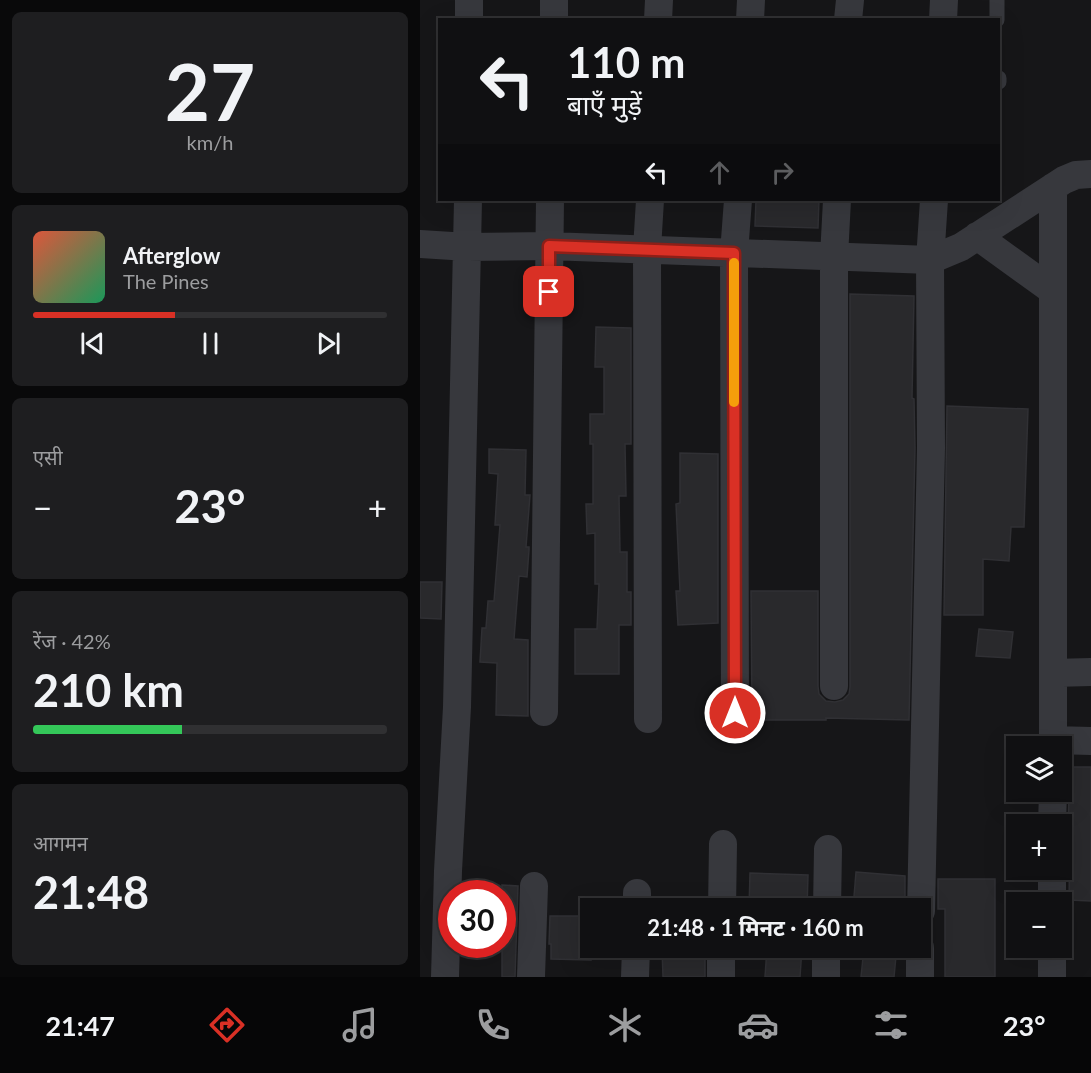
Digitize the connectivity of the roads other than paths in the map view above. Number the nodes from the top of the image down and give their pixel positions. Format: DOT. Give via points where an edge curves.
graph roads {
  1 [pos="469,0"];
  2 [pos="554,0"];
  3 [pos="659,0"];
  4 [pos="751,0"];
  5 [pos="849,0"];
  6 [pos="944,0"];
  7 [pos="997,0"];
  8 [pos="469,18"];
  9 [pos="554,18"];
  10 [pos="658,18"];
  11 [pos="750,18"];
  12 [pos="848,18"];
  13 [pos="943,18"];
  14 [pos="998,18"];
  15 [pos="1091,174"];
  16 [pos="1053,187"];
  17 [pos="468,201"];
  18 [pos="550,201"];
  19 [pos="650,201"];
  20 [pos="738,201"];
  21 [pos="837,201"];
  22 [pos="934,201"];
  23 [pos="977,236"];
  24 [pos="420,244"];
  25 [pos="549,246"];
  26 [pos="468,247"];
  27 [pos="647,249"];
  28 [pos="734,253"];
  29 [pos="834,257"];
  30 [pos="930,260"];
  31 [pos="1053,291"];
  32 [pos="1091,672"];
  33 [pos="1053,673"];
  34 [pos="834,686"];
  35 [pos="544,712"];
  36 [pos="735,713"];
  37 [pos="648,719"];
  38 [pos="1053,736"];
  39 [pos="1091,741"];
  40 [pos="1072,742"];
  41 [pos="723,844"];
  42 [pos="828,849"];
  43 [pos="534,886"];
  44 [pos="722,898"];
  45 [pos="827,898"];
  46 [pos="921,898"];
  47 [pos="636,958"];
  48 [pos="722,958"];
  49 [pos="826,958"];
  50 [pos="920,958"];
  51 [pos="1052,958"];
  52 [pos="445,977"];
  53 [pos="531,977"];
  54 [pos="635,977"];
  55 [pos="721,977"];
  56 [pos="826,977"];
  57 [pos="920,977"];
  58 [pos="1052,977"];
  1 -- 8 [label="street"];
  2 -- 9 [label="street"];
  3 -- 10 [label="street"];
  4 -- 11 [label="street"];
  5 -- 12 [label="street"];
  6 -- 13 [label="street"];
  7 -- 14 [label="lane"];
  15 -- 16 [label="street" via="1076,175"];
  16 -- 23 [label="street"];
  16 -- 31 [label="street"];
  17 -- 26 [label="street"];
  18 -- 25 [label="street"];
  19 -- 27 [label="street"];
  20 -- 28 [label="street"];
  21 -- 29 [label="street"];
  22 -- 30 [label="street"];
  23 -- 30 [label="street"];
  23 -- 31 [label="street"];
  24 -- 26 [label="street"];
  25 -- 26 [label="street"];
  25 -- 27 [label="street"];
  25 -- 35 [label="street"];
  26 -- 52 [label="street" via="457,707"];
  27 -- 28 [label="street"];
  27 -- 37 [label="street"];
  28 -- 29 [label="street"];
  28 -- 36 [label="street"];
  29 -- 30 [label="street"];
  29 -- 34 [label="street"];
  30 -- 46 [label="street" via="931,460"];
  31 -- 33 [label="street"];
  32 -- 33 [label="street"];
  33 -- 38 [label="street"];
  39 -- 40 [label="street"];
  41 -- 44 [label="street"];
  42 -- 45 [label="street"];
  43 -- 53 [label="street"];
  47 -- 54 [label="street"];
  48 -- 55 [label="street"];
  49 -- 56 [label="street"];
  50 -- 57 [label="street"];
  51 -- 58 [label="street"];
}
